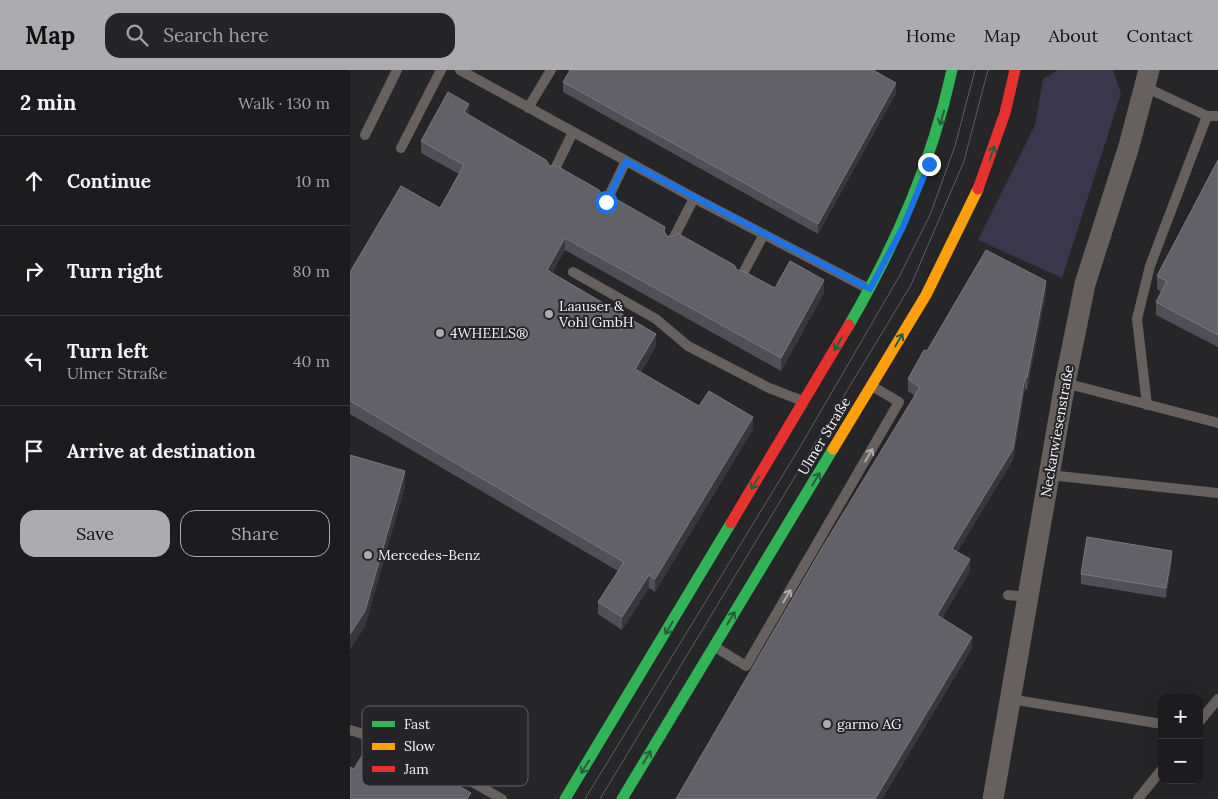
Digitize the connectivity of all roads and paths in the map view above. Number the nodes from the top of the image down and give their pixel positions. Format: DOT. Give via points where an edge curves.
graph roads {
  1 [pos="397,70"];
  2 [pos="442,70"];
  3 [pos="460,70"];
  4 [pos="551,70"];
  5 [pos="952,70"];
  6 [pos="1015,70"];
  7 [pos="1147,78"];
  8 [pos="528,108"];
  9 [pos="1213,116"];
  10 [pos="574,132"];
  11 [pos="365,135"];
  12 [pos="401,148"];
  13 [pos="626,161"];
  14 [pos="553,173"];
  15 [pos="694,198"];
  16 [pos="606,202"];
  17 [pos="764,234"];
  18 [pos="671,242"];
  19 [pos="572,272"];
  20 [pos="741,277"];
  21 [pos="870,289"];
  22 [pos="1065,383"];
  23 [pos="872,386"];
  24 [pos="804,401"];
  25 [pos="1147,405"];
  26 [pos="1218,423"];
  27 [pos="1049,475"];
  28 [pos="1218,493"];
  29 [pos="714,646"];
  30 [pos="1010,699"];
  31 [pos="1218,699"];
  32 [pos="1203,717"];
  33 [pos="1158,723"];
  34 [pos="350,730"];
  35 [pos="362,734"];
  36 [pos="1158,774"];
  37 [pos="479,786"];
  38 [pos="502,799"];
  39 [pos="564,799"];
  40 [pos="622,799"];
  41 [pos="993,799"];
  42 [pos="1138,799"];
  1 -- 11 [label="lane"];
  2 -- 12 [label="lane"];
  3 -- 8 [label="lane"];
  4 -- 8 [label="lane"];
  5 -- 21 [label="street, one-way" via="929,164 903,227"];
  23 -- 6 [label="street, Ulmer Straße, one-way" via="926,295 975,199 1005,113"];
  7 -- 9 [label="lane"];
  7 -- 22 [label="street, Neckarwiesenstraße" via="1085,284"];
  8 -- 10 [label="lane"];
  9 -- 25 [label="lane" via="1150,266 1137,318"];
  10 -- 13 [label="lane"];
  10 -- 14 [label="lane"];
  13 -- 15 [label="lane"];
  13 -- 16 [label="lane"];
  15 -- 17 [label="lane"];
  15 -- 18 [label="lane"];
  17 -- 20 [label="lane"];
  17 -- 21 [label="lane"];
  19 -- 24 [label="lane" via="656,320 688,346 769,388"];
  21 -- 24 [label="street, one-way"];
  22 -- 25 [label="lane"];
  22 -- 27 [label="street, Neckarwiesenstraße"];
  29 -- 23 [label="street, Ulmer Straße, one-way"];
  29 -- 23 [label="lane, one-way" via="746,666 899,402"];
  24 -- 39 [label="street, one-way" via="621,710"];
  25 -- 26 [label="lane"];
  27 -- 28 [label="lane"];
  27 -- 30 [label="street, Neckarwiesenstraße" via="1018,596"];
  40 -- 29 [label="street, Ulmer Straße, one-way"];
  30 -- 33 [label="lane"];
  30 -- 41 [label="street, Neckarwiesenstraße"];
  31 -- 32 [label="lane"];
  34 -- 35 [label="lane"];
  36 -- 42 [label="lane"];
  37 -- 38 [label="lane"];
}
